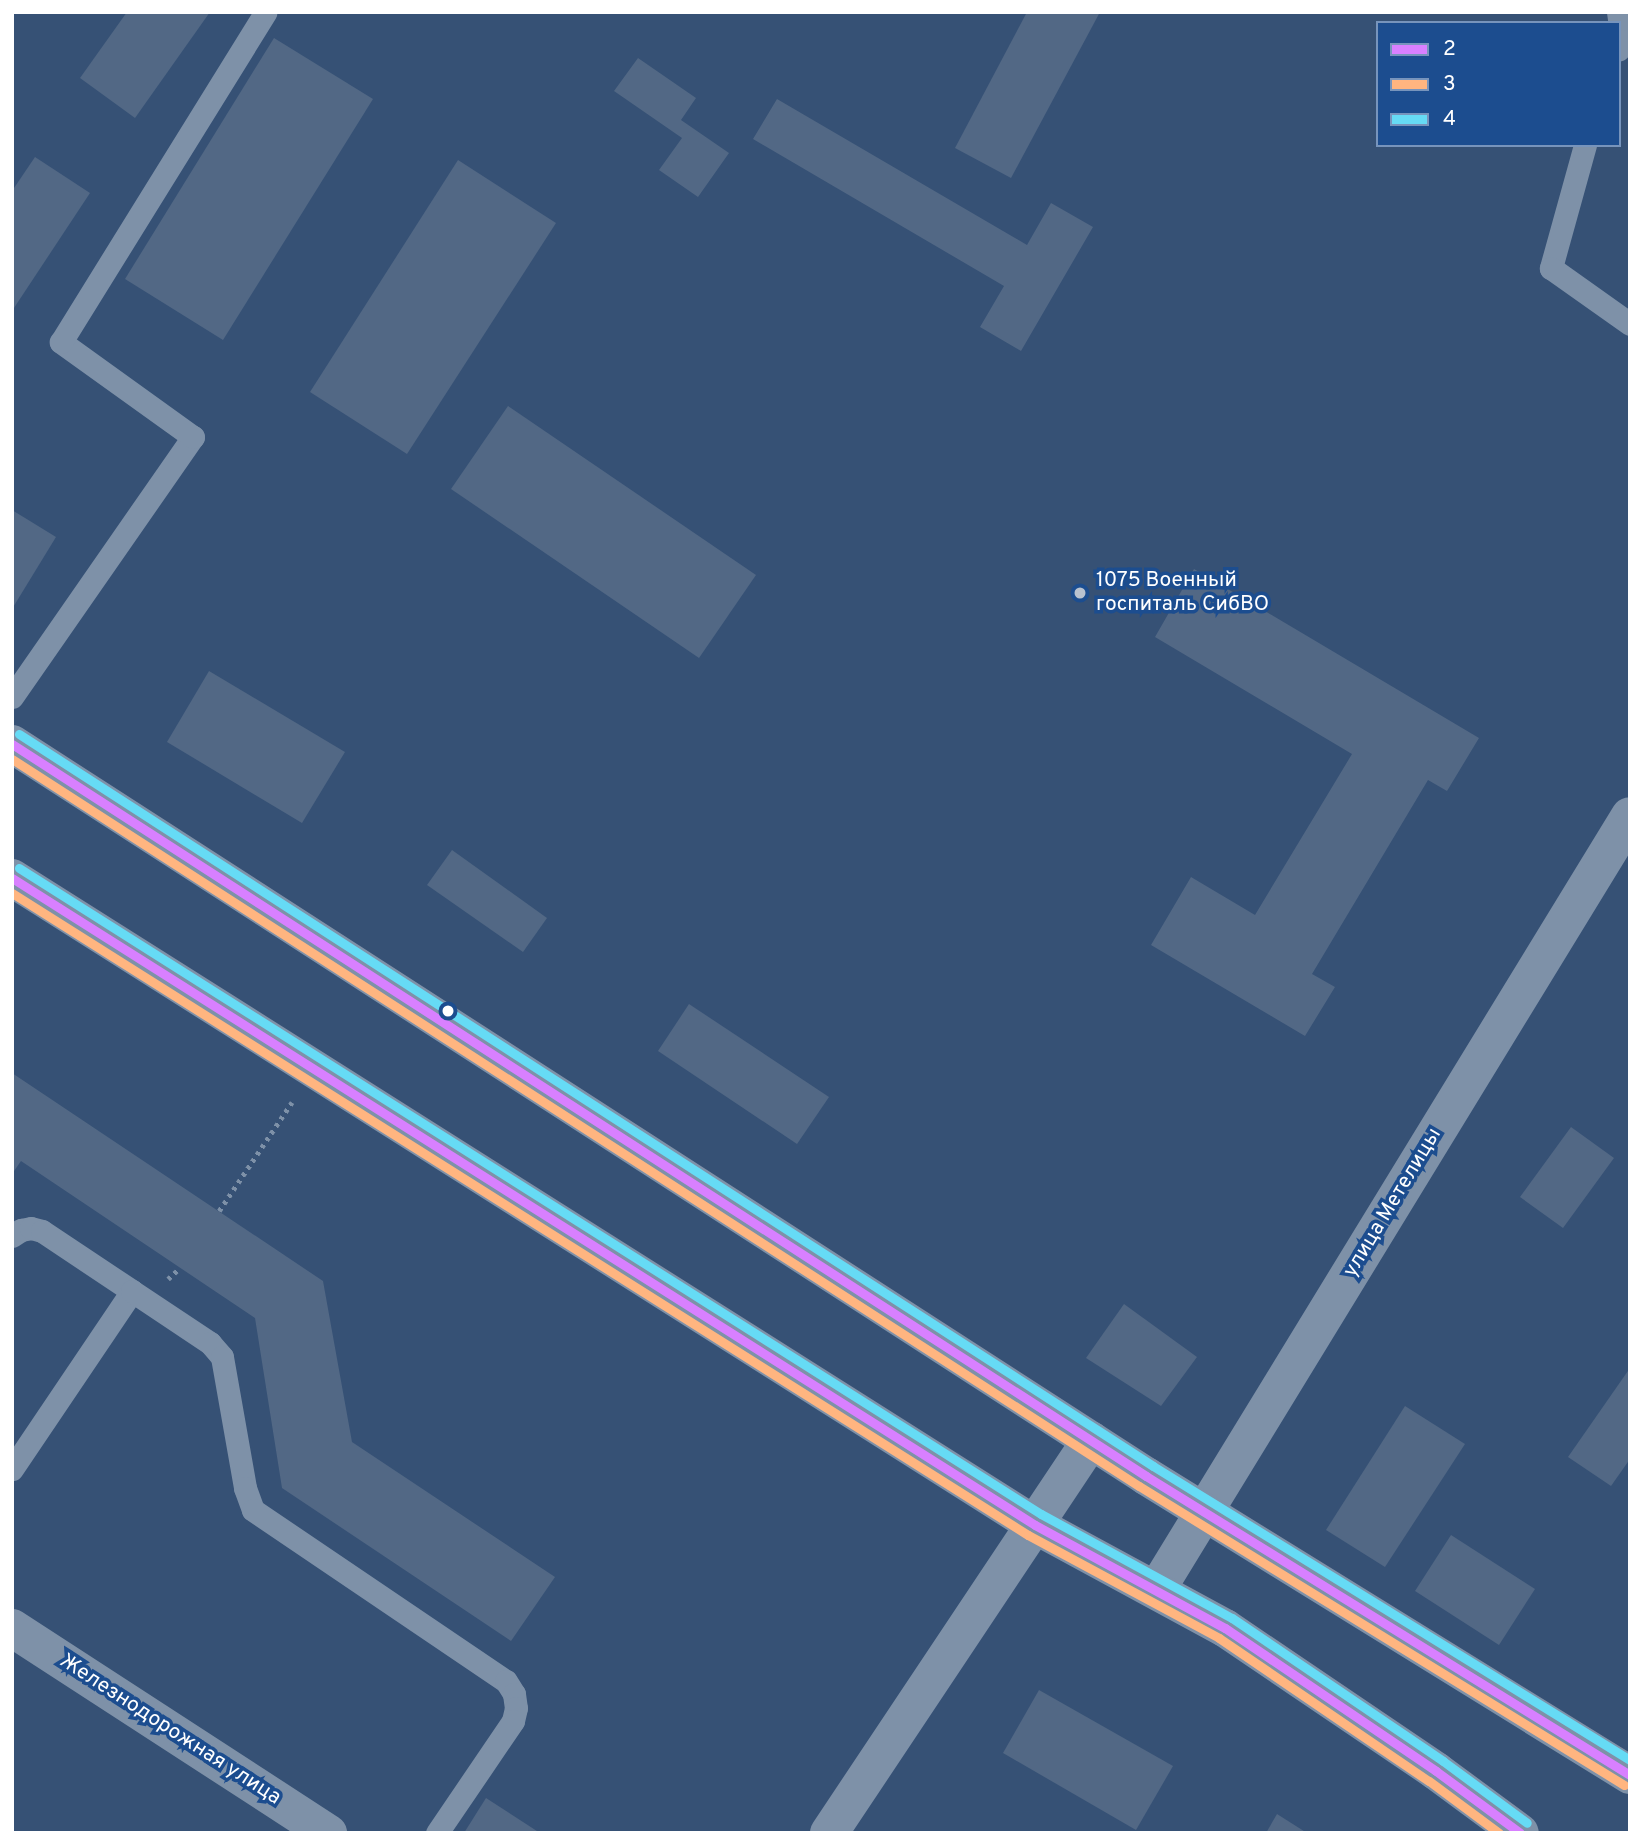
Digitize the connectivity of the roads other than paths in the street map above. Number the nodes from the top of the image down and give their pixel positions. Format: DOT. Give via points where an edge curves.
graph roads {
  1 [pos="266,12"];
  2 [pos="1584,147"];
  3 [pos="1630,324"];
  4 [pos="12,697"];
  5 [pos="12,744"];
  6 [pos="1630,816"];
  7 [pos="12,878"];
  8 [pos="12,1236"];
  9 [pos="132,1291"];
  10 [pos="1091,1440"];
  11 [pos="12,1469"];
  12 [pos="1203,1512"];
  13 [pos="1035,1525"];
  14 [pos="1157,1589"];
  15 [pos="12,1628"];
  16 [pos="1630,1775"];
  17 [pos="1502,1828"];
  18 [pos="328,1833"];
  19 [pos="437,1833"];
  20 [pos="829,1833"];
  1 -- 4 [label="lane" via="61,342 193,438"];
  2 -- 3 [label="lane" via="1551,268"];
  5 -- 10 [label="street"];
  6 -- 12 [label="street, улица Метелицы"];
  7 -- 13 [label="street"];
  8 -- 9 [label="lane" via="31,1228 43,1231"];
  9 -- 11 [label="lane"];
  9 -- 19 [label="lane" via="210,1343 222,1357 245,1489 253,1510 506,1681 514,1693 513,1721"];
  10 -- 12 [label="street"];
  10 -- 13 [label="street"];
  12 -- 14 [label="street, улица Метелицы"];
  12 -- 16 [label="street"];
  13 -- 14 [label="street"];
  13 -- 20 [label="street"];
  14 -- 17 [label="street" via="1225,1628 1425,1763"];
  15 -- 18 [label="street, Железнодорожная улица"];
}
